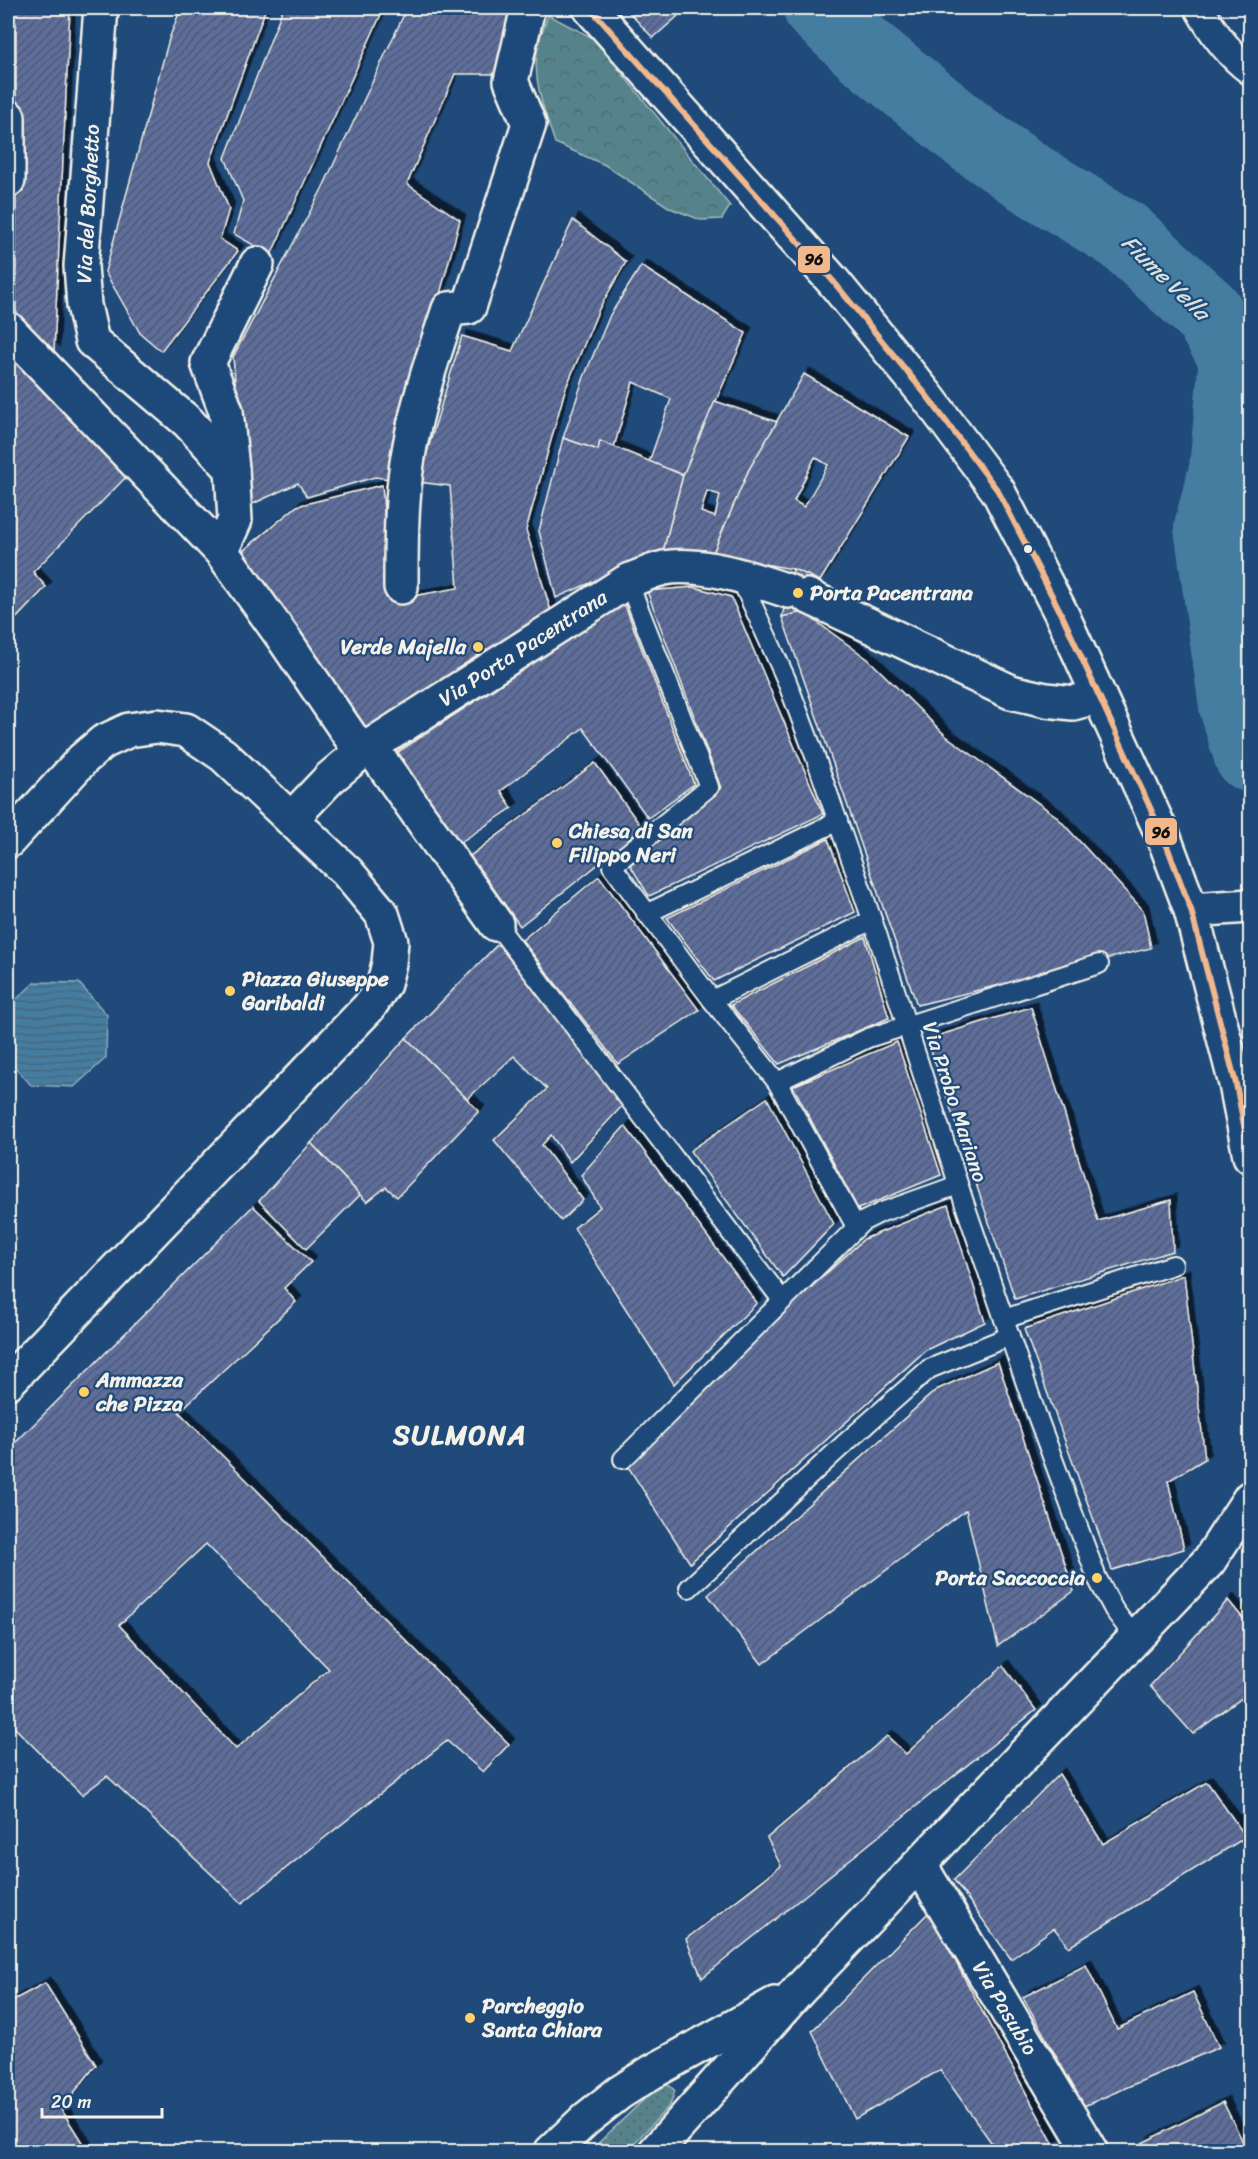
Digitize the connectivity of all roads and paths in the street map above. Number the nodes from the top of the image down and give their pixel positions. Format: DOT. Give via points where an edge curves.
graph roads {
  1 [pos="101,8"];
  2 [pos="528,8"];
  3 [pos="590,8"];
  4 [pos="1199,8"];
  5 [pos="1251,70"];
  6 [pos="8,117"];
  7 [pos="8,180"];
  8 [pos="257,264"];
  9 [pos="8,329"];
  10 [pos="232,469"];
  11 [pos="220,551"];
  12 [pos="739,575"];
  13 [pos="628,581"];
  14 [pos="401,587"];
  15 [pos="1099,696"];
  16 [pos="365,749"];
  17 [pos="291,819"];
  18 [pos="838,821"];
  19 [pos="8,841"];
  20 [pos="1251,906"];
  21 [pos="1191,910"];
  22 [pos="646,914"];
  23 [pos="872,920"];
  24 [pos="496,924"];
  25 [pos="1099,964"];
  26 [pos="712,1000"];
  27 [pos="907,1025"];
  28 [pos="777,1082"];
  29 [pos="1251,1156"];
  30 [pos="958,1185"];
  31 [pos="856,1227"];
  32 [pos="1173,1265"];
  33 [pos="782,1300"];
  34 [pos="1007,1327"];
  35 [pos="8,1382"];
  36 [pos="623,1458"];
  37 [pos="1251,1498"];
  38 [pos="689,1588"];
  39 [pos="1135,1638"];
  40 [pos="920,1865"];
  41 [pos="800,1989"];
  42 [pos="681,2057"];
  43 [pos="683,2121"];
  44 [pos="551,2151"];
  45 [pos="655,2151"];
  46 [pos="1091,2151"];
  1 -- 10 [label="street, Via del Borghetto" via="81,266 92,341 188,422"];
  2 -- 14 [label="street" via="512,81 529,124 469,308 449,309 428,371 406,472"];
  3 -- 15 [label="street" via="833,281 998,491"];
  4 -- 5 [label="street" via="1212,32"];
  6 -- 7 [label="street"];
  8 -- 10 [label="street" via="208,363 226,411"];
  9 -- 11 [label="street"];
  10 -- 11 [label="street" via="235,520"];
  11 -- 16 [label="street"];
  12 -- 13 [label="street, Via Porta Pacentrana" via="699,568 664,568"];
  12 -- 15 [label="street, Via Porta Pacentrana" via="798,593 1011,692 1073,703"];
  12 -- 18 [label="lane, Via Probo Mariano" via="786,679"];
  13 -- 16 [label="street, Via Porta Pacentrana"];
  13 -- 22 [label="lane" via="709,787 612,866"];
  15 -- 21 [label="street" via="1164,838"];
  16 -- 17 [label="street, Via Porta Pacentrana"];
  16 -- 24 [label="street"];
  17 -- 19 [label="street" via="224,755 186,730 157,726 129,730 103,742"];
  17 -- 35 [label="street" via="347,872 382,914 391,942 384,984 369,1007"];
  18 -- 22 [label="lane"];
  18 -- 23 [label="lane, Via Probo Mariano"];
  20 -- 21 [label="street"];
  21 -- 29 [label="street"];
  22 -- 26 [label="lane"];
  23 -- 26 [label="lane"];
  23 -- 27 [label="lane, Via Probo Mariano"];
  24 -- 33 [label="lane"];
  25 -- 27 [label="lane"];
  26 -- 28 [label="lane"];
  27 -- 28 [label="lane" via="868,1038"];
  27 -- 30 [label="lane, Via Probo Mariano"];
  28 -- 31 [label="lane"];
  30 -- 31 [label="lane" via="882,1212"];
  30 -- 34 [label="lane, Via Probo Mariano"];
  31 -- 33 [label="lane"];
  32 -- 34 [label="lane"];
  33 -- 36 [label="lane"];
  34 -- 38 [label="lane" via="930,1369"];
  34 -- 39 [label="lane, Via Probo Mariano" via="1097,1578"];
  37 -- 39 [label="street" via="1209,1561"];
  39 -- 40 [label="street"];
  40 -- 41 [label="street"];
  40 -- 46 [label="street, Via Pasubio"];
  41 -- 42 [label="street"];
  41 -- 43 [label="street"];
  42 -- 43 [label="street" via="690,2070 692,2083 692,2097"];
  42 -- 44 [label="street" via="619,2093"];
  43 -- 45 [label="street"];
}
